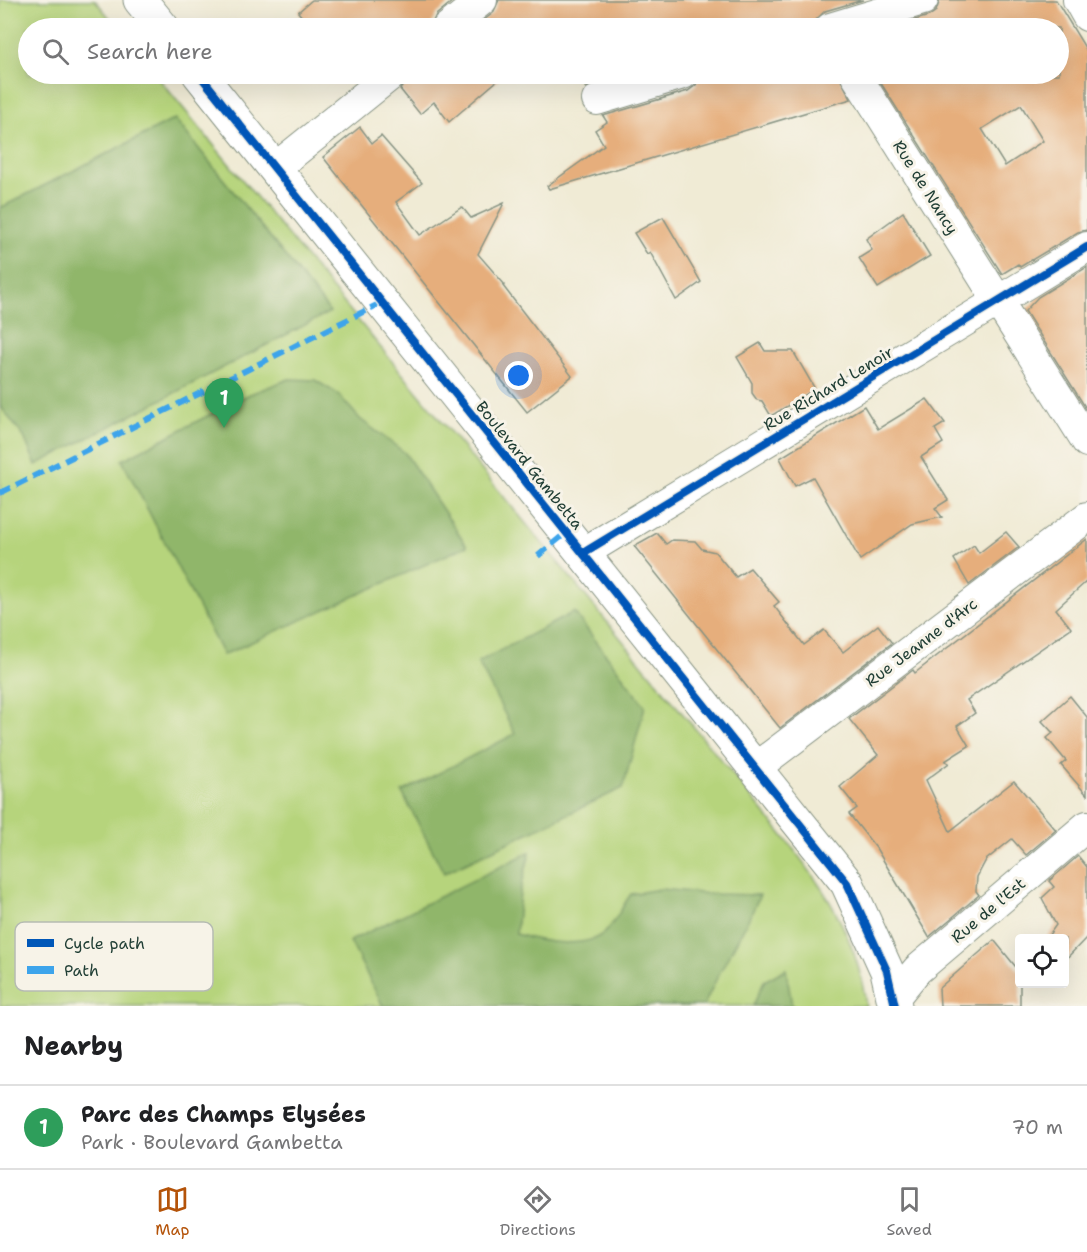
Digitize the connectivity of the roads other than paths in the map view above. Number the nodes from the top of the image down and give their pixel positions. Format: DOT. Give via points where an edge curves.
graph roads {
  1 [pos="140,0"];
  2 [pos="482,0"];
  3 [pos="923,0"];
  4 [pos="1078,0"];
  5 [pos="1087,16"];
  6 [pos="155,18"];
  7 [pos="460,18"];
  8 [pos="863,18"];
  9 [pos="207,84"];
  10 [pos="380,84"];
  11 [pos="650,84"];
  12 [pos="861,84"];
  13 [pos="597,100"];
  14 [pos="275,168"];
  15 [pos="1087,247"];
  16 [pos="997,301"];
  17 [pos="1087,442"];
  18 [pos="1087,517"];
  19 [pos="583,553"];
  20 [pos="755,768"];
  21 [pos="1087,826"];
  22 [pos="894,1002"];
  1 -- 6 [label="main road"];
  2 -- 7 [label="street"];
  3 -- 8 [label="street"];
  4 -- 5 [label="street"];
  9 -- 14 [label="main road, Boulevard Gambetta"];
  10 -- 14 [label="street"];
  11 -- 13 [label="street"];
  12 -- 16 [label="street, Rue de Nancy"];
  14 -- 19 [label="main road, Boulevard Gambetta"];
  15 -- 16 [label="street, Rue Richard Lenoir"];
  16 -- 17 [label="street"];
  16 -- 19 [label="street, Rue Richard Lenoir"];
  18 -- 20 [label="street, Rue Jeanne d'Arc"];
  19 -- 20 [label="main road, Boulevard Gambetta"];
  20 -- 22 [label="main road, Boulevard Gambetta" via="847,883 887,971"];
  21 -- 22 [label="street, Rue de l'Est" via="917,970"];
}
